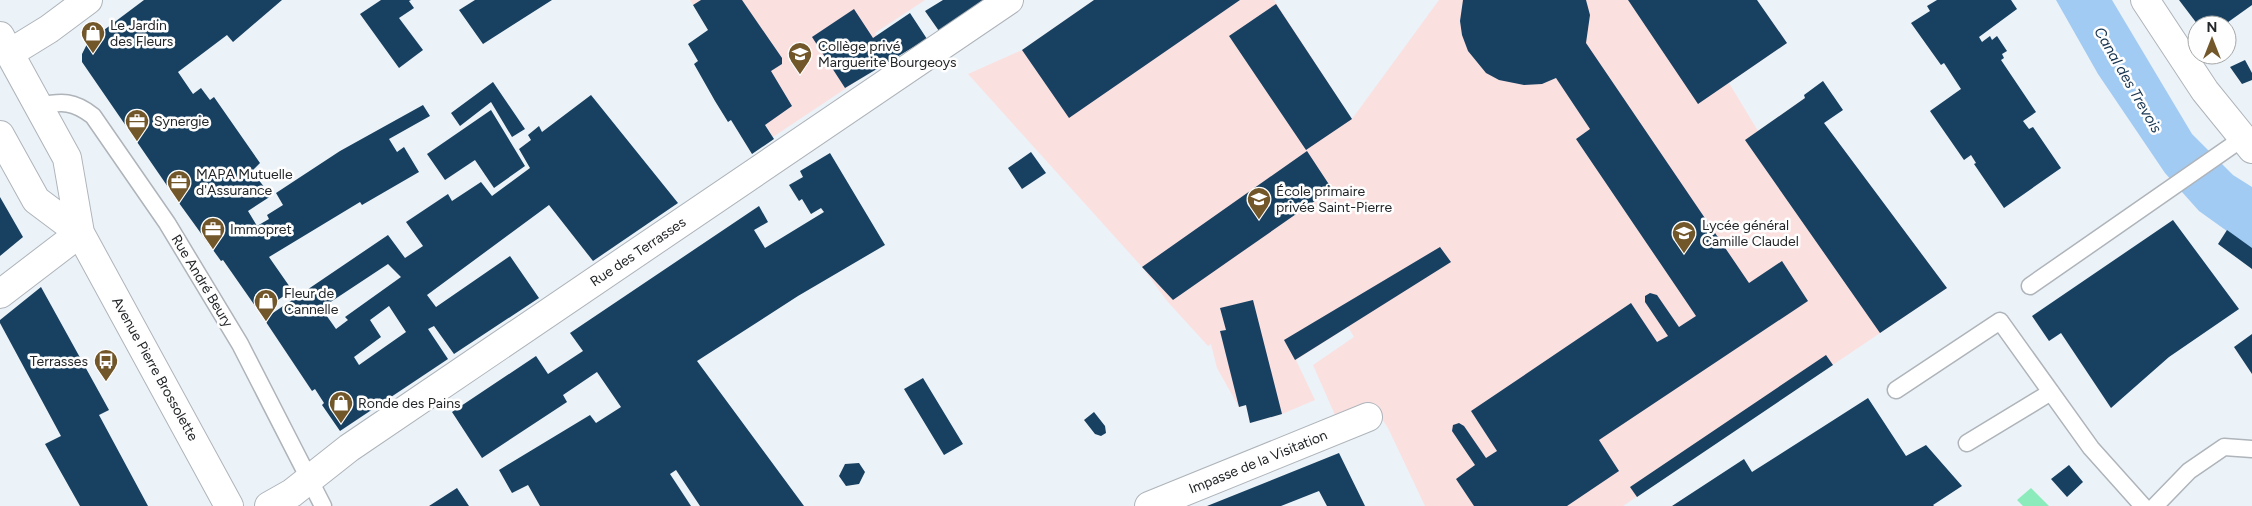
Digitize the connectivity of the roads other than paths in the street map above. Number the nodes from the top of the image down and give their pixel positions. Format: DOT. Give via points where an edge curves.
graph roads {
  1 [pos="88,0"];
  2 [pos="1009,0"];
  3 [pos="2145,0"];
  4 [pos="5,45"];
  5 [pos="39,106"];
  6 [pos="0,135"];
  7 [pos="2247,143"];
  8 [pos="80,233"];
  9 [pos="2030,286"];
  10 [pos="0,294"];
  11 [pos="1896,390"];
  12 [pos="2051,392"];
  13 [pos="1368,418"];
  14 [pos="1967,443"];
  15 [pos="2252,449"];
  16 [pos="310,478"];
  17 [pos="229,506"];
  18 [pos="269,506"];
  19 [pos="323,506"];
  20 [pos="1149,506"];
  21 [pos="2142,506"];
  22 [pos="2155,506"];
  1 -- 4 [label="street" via="49,29"];
  2 -- 16 [label="street, Rue des Terrasses" via="349,448"];
  3 -- 7 [label="street" via="2206,91"];
  4 -- 5 [label="street, Avenue Pierre Brossolette"];
  5 -- 8 [label="street, Avenue Pierre Brossolette" via="67,158"];
  5 -- 16 [label="lane, Rue André Beury" via="66,102 80,106 93,116 167,223 240,344"];
  6 -- 8 [label="street, Avenue Pierre Brossolette" via="36,200"];
  7 -- 9 [label="lane" via="2213,159"];
  8 -- 10 [label="street"];
  8 -- 17 [label="street, Avenue Pierre Brossolette"];
  11 -- 12 [label="lane" via="2000,321"];
  12 -- 14 [label="lane"];
  12 -- 21 [label="lane" via="2091,448"];
  13 -- 20 [label="street, Impasse de la Visitation"];
  15 -- 22 [label="lane" via="2224,447 2190,471"];
  16 -- 18 [label="street, Rue des Terrasses"];
  16 -- 19 [label="lane, Rue André Beury"];
}
